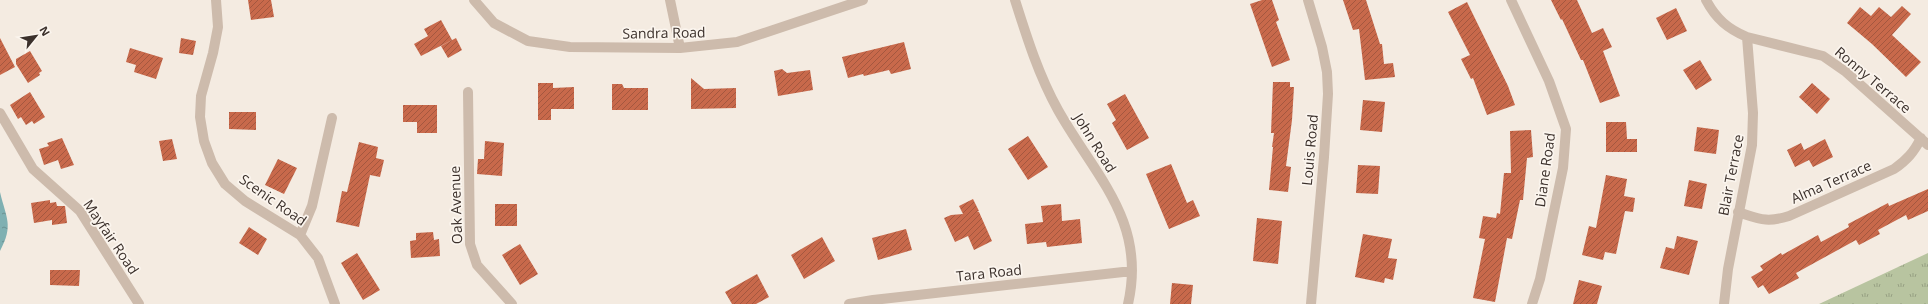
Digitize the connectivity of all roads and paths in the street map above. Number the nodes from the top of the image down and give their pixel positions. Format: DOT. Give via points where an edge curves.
graph roads {
  1 [pos="216,0"];
  2 [pos="474,0"];
  3 [pos="670,0"];
  4 [pos="863,0"];
  5 [pos="1015,0"];
  6 [pos="1308,0"];
  7 [pos="1511,0"];
  8 [pos="1706,0"];
  9 [pos="1747,36"];
  10 [pos="680,48"];
  11 [pos="468,92"];
  12 [pos="0,113"];
  13 [pos="332,118"];
  14 [pos="1925,142"];
  15 [pos="1738,212"];
  16 [pos="300,235"];
  17 [pos="1132,271"];
  18 [pos="139,304"];
  19 [pos="335,304"];
  20 [pos="512,304"];
  21 [pos="849,304"];
  22 [pos="1128,304"];
  23 [pos="1311,304"];
  24 [pos="1532,304"];
  25 [pos="1724,304"];
  1 -- 16 [label="street, Scenic Road" via="218,27 201,96 200,118 204,141 212,162 225,184 245,201"];
  2 -- 10 [label="street, Sandra Road" via="494,23 528,41 570,47"];
  3 -- 10 [label="street"];
  4 -- 10 [label="street, Sandra Road" via="738,42"];
  5 -- 17 [label="street, John Road" via="1046,86 1118,208 1132,248"];
  6 -- 23 [label="street, Louis Road" via="1324,60 1328,94"];
  7 -- 24 [label="street, Diane Road" via="1549,81 1566,129 1563,168 1540,279"];
  8 -- 9 [label="street" via="1722,23"];
  9 -- 14 [label="street, Ronny Terrace" via="1823,56 1846,72"];
  9 -- 15 [label="street, Blair Terrace" via="1753,130 1750,161"];
  11 -- 20 [label="street, Oak Avenue" via="470,244 477,265"];
  12 -- 18 [label="street, Mayfair Road" via="33,169 80,211"];
  13 -- 16 [label="street" via="312,206"];
  14 -- 15 [label="street, Alma Terrace" via="1894,169 1789,216 1763,220"];
  15 -- 25 [label="street, Blair Terrace"];
  16 -- 19 [label="street, Scenic Road" via="318,258"];
  17 -- 21 [label="street, Tara Road"];
  17 -- 22 [label="street, John Road"];
}
